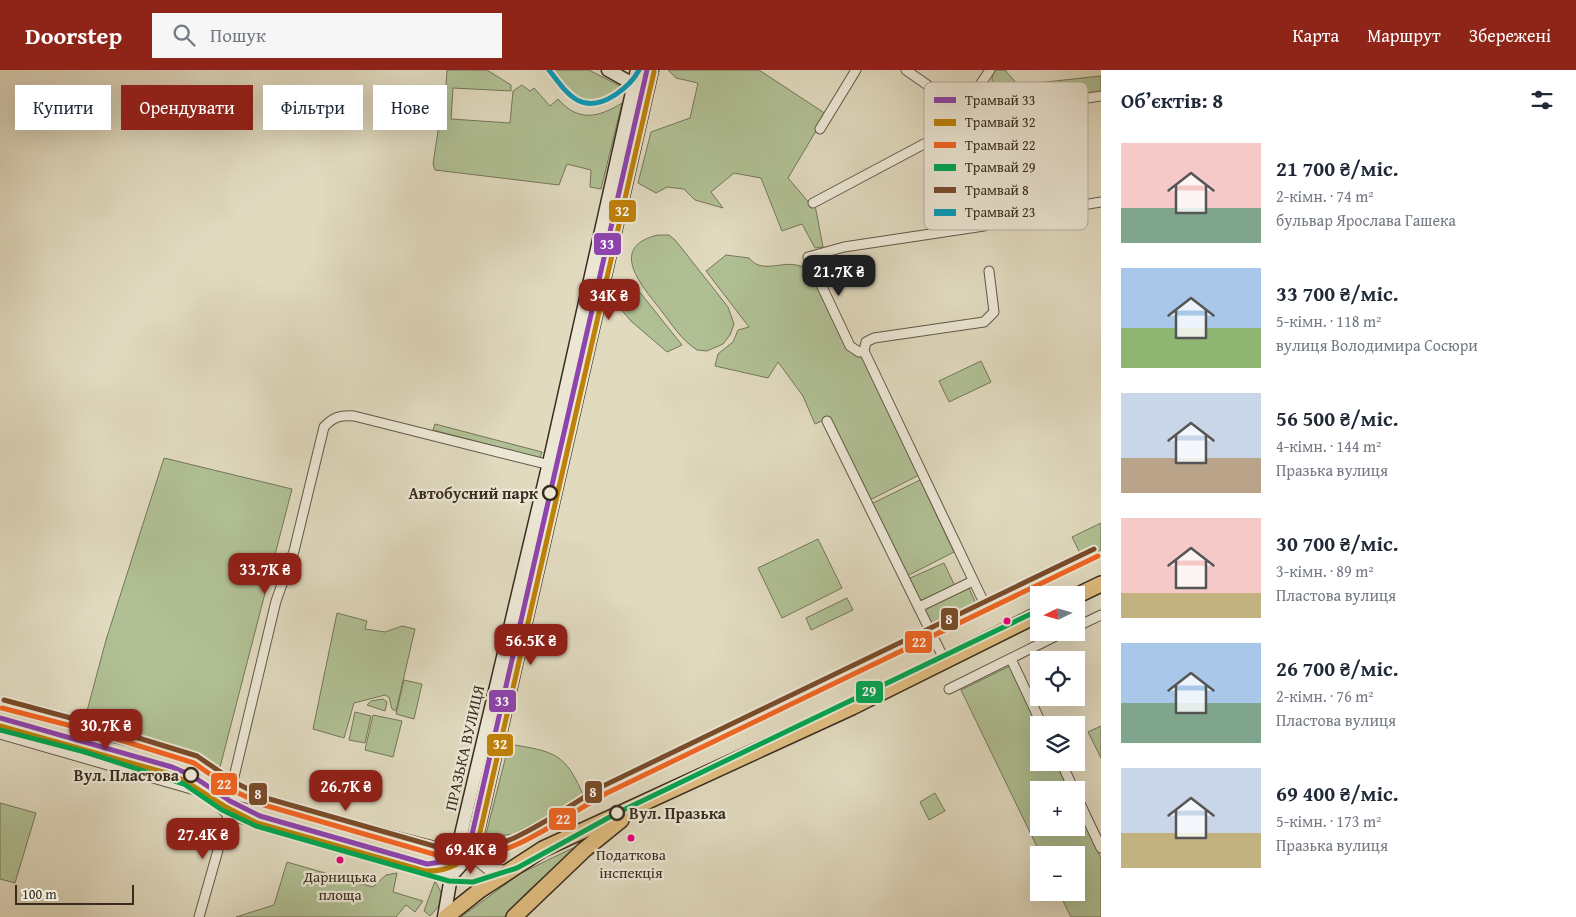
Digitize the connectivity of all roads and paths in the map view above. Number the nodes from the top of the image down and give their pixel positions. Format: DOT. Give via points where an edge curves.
graph roads {
  1 [pos="608,70"];
  2 [pos="637,70"];
  3 [pos="652,70"];
  4 [pos="856,70"];
  5 [pos="906,70"];
  6 [pos="990,70"];
  7 [pos="982,82"];
  8 [pos="924,83"];
  9 [pos="634,84"];
  10 [pos="1101,96"];
  11 [pos="1088,98"];
  12 [pos="820,129"];
  13 [pos="924,144"];
  14 [pos="608,191"];
  15 [pos="623,193"];
  16 [pos="1101,202"];
  17 [pos="813,203"];
  18 [pos="1088,204"];
  19 [pos="947,230"];
  20 [pos="989,271"];
  21 [pos="864,351"];
  22 [pos="827,421"];
  23 [pos="548,465"];
  24 [pos="562,468"];
  25 [pos="973,580"];
  26 [pos="1101,584"];
  27 [pos="1085,592"];
  28 [pos="919,607"];
  29 [pos="986,607"];
  30 [pos="1101,615"];
  31 [pos="1030,618"];
  32 [pos="1085,623"];
  33 [pos="1046,641"];
  34 [pos="1011,659"];
  35 [pos="945,661"];
  36 [pos="950,689"];
  37 [pos="1038,716"];
  38 [pos="0,734"];
  39 [pos="205,793"];
  40 [pos="230,794"];
  41 [pos="651,800"];
  42 [pos="1085,814"];
  43 [pos="228,815"];
  44 [pos="1101,848"];
  45 [pos="456,852"];
  46 [pos="470,855"];
  47 [pos="509,870"];
  48 [pos="451,877"];
  49 [pos="198,917"];
  50 [pos="445,917"];
  51 [pos="514,917"];
  1 -- 9 [label="street"];
  2 -- 9 [label="street, ПРАЗЬКА ВУЛИЦЯ"];
  3 -- 15 [label="street, ПРАЗЬКА ВУЛИЦЯ"];
  4 -- 12 [label="street"];
  5 -- 8 [label="street"];
  6 -- 7 [label="street"];
  9 -- 14 [label="street, ПРАЗЬКА ВУЛИЦЯ"];
  10 -- 11 [label="street"];
  13 -- 17 [label="street"];
  14 -- 15 [label="street"];
  14 -- 23 [label="street, ПРАЗЬКА ВУЛИЦЯ"];
  15 -- 24 [label="street, ПРАЗЬКА ВУЛИЦЯ"];
  16 -- 18 [label="street"];
  19 -- 21 [label="street" via="808,256 850,346 859,352"];
  20 -- 21 [label="street" via="994,312 990,318 976,323 874,338 866,342"];
  21 -- 25 [label="street"];
  22 -- 28 [label="street"];
  23 -- 24 [label="street"];
  23 -- 40 [label="street" via="354,416 342,415 324,427 294,552 276,600"];
  23 -- 45 [label="street, ПРАЗЬКА ВУЛИЦЯ"];
  24 -- 46 [label="street, ПРАЗЬКА ВУЛИЦЯ"];
  25 -- 28 [label="street"];
  25 -- 29 [label="street"];
  26 -- 27 [label="main road"];
  28 -- 35 [label="street"];
  30 -- 32 [label="street"];
  31 -- 35 [label="main road"];
  33 -- 34 [label="street"];
  34 -- 36 [label="street"];
  34 -- 37 [label="street"];
  35 -- 41 [label="main road"];
  38 -- 39 [label="street"];
  39 -- 40 [label="street"];
  39 -- 43 [label="street"];
  40 -- 43 [label="street"];
  40 -- 45 [label="street"];
  41 -- 47 [label="main road" via="543,849"];
  41 -- 51 [label="main road" via="625,816 584,850"];
  42 -- 44 [label="street"];
  43 -- 48 [label="street"];
  43 -- 49 [label="street"];
  45 -- 46 [label="street"];
  45 -- 48 [label="street, ПРАЗЬКА ВУЛИЦЯ"];
  46 -- 47 [label="street" via="487,869"];
  46 -- 48 [label="street, ПРАЗЬКА ВУЛИЦЯ"];
  47 -- 50 [label="main road"];
  48 -- 50 [label="street, ПРАЗЬКА ВУЛИЦЯ"];
}
